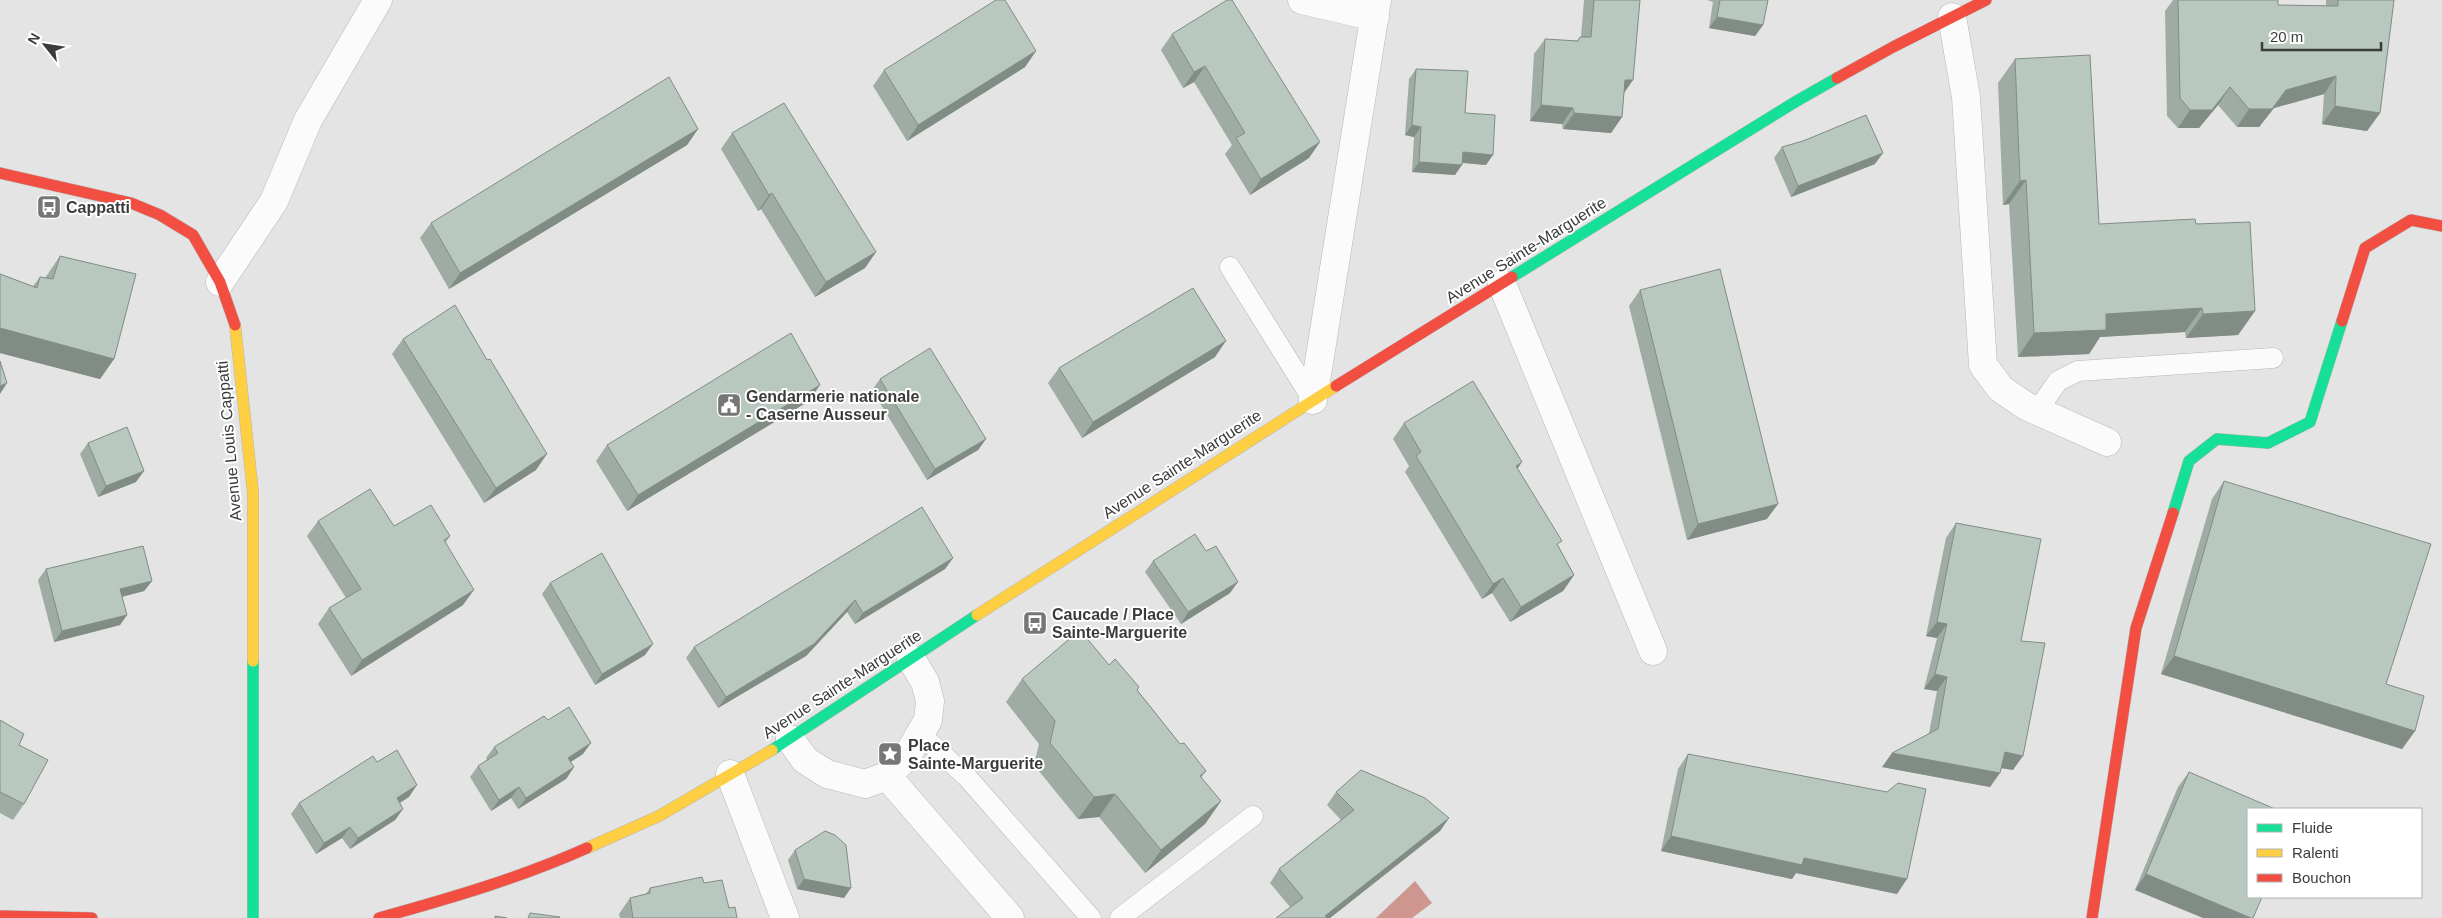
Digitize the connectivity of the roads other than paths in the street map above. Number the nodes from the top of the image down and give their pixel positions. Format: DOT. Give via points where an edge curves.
graph roads {
  1 [pos="378,0"];
  2 [pos="1302,0"];
  3 [pos="1986,0"];
  4 [pos="1376,8"];
  5 [pos="1952,17"];
  6 [pos="0,173"];
  7 [pos="2442,226"];
  8 [pos="1230,267"];
  9 [pos="220,282"];
  10 [pos="1502,284"];
  11 [pos="2273,358"];
  12 [pos="1313,400"];
  13 [pos="2037,411"];
  14 [pos="2107,442"];
  15 [pos="1653,651"];
  16 [pos="912,659"];
  17 [pos="921,735"];
  18 [pos="790,739"];
  19 [pos="730,774"];
  20 [pos="887,776"];
  21 [pos="1254,816"];
  22 [pos="0,916"];
  23 [pos="92,918"];
  24 [pos="253,918"];
  25 [pos="379,918"];
  26 [pos="785,918"];
  27 [pos="1010,918"];
  28 [pos="1091,918"];
  29 [pos="1120,918"];
  30 [pos="2092,918"];
  1 -- 9 [label="street" via="308,120 274,201"];
  2 -- 4 [label="street"];
  3 -- 5 [label="street, Avenue Sainte-Marguerite"];
  4 -- 12 [label="street"];
  5 -- 10 [label="street, Avenue Sainte-Marguerite" via="1833,80"];
  5 -- 13 [label="street" via="1966,96 1984,365 2001,389"];
  6 -- 9 [label="street, Avenue Louis Cappatti" via="130,203 160,215 193,235"];
  7 -- 30 [label="street" via="2410,220 2365,248 2310,422 2268,443 2217,439 2189,461 2136,628"];
  8 -- 12 [label="lane"];
  9 -- 24 [label="street, Avenue Louis Cappatti" via="235,326 252,493"];
  10 -- 12 [label="street, Avenue Sainte-Marguerite"];
  10 -- 15 [label="street"];
  11 -- 13 [label="lane" via="2078,372 2058,382"];
  12 -- 16 [label="street, Avenue Sainte-Marguerite"];
  13 -- 14 [label="street"];
  16 -- 17 [label="street" via="925,682 930,701 928,720"];
  16 -- 18 [label="street, Avenue Sainte-Marguerite"];
  17 -- 20 [label="street" via="907,756"];
  17 -- 28 [label="lane" via="966,776"];
  18 -- 19 [label="street, Avenue Sainte-Marguerite"];
  18 -- 20 [label="street" via="805,760 827,774 865,784"];
  19 -- 25 [label="street, Avenue Sainte-Marguerite" via="659,816 537,870 467,894"];
  19 -- 26 [label="street"];
  20 -- 27 [label="street"];
  21 -- 29 [label="lane"];
  22 -- 23 [label="street"];
}
